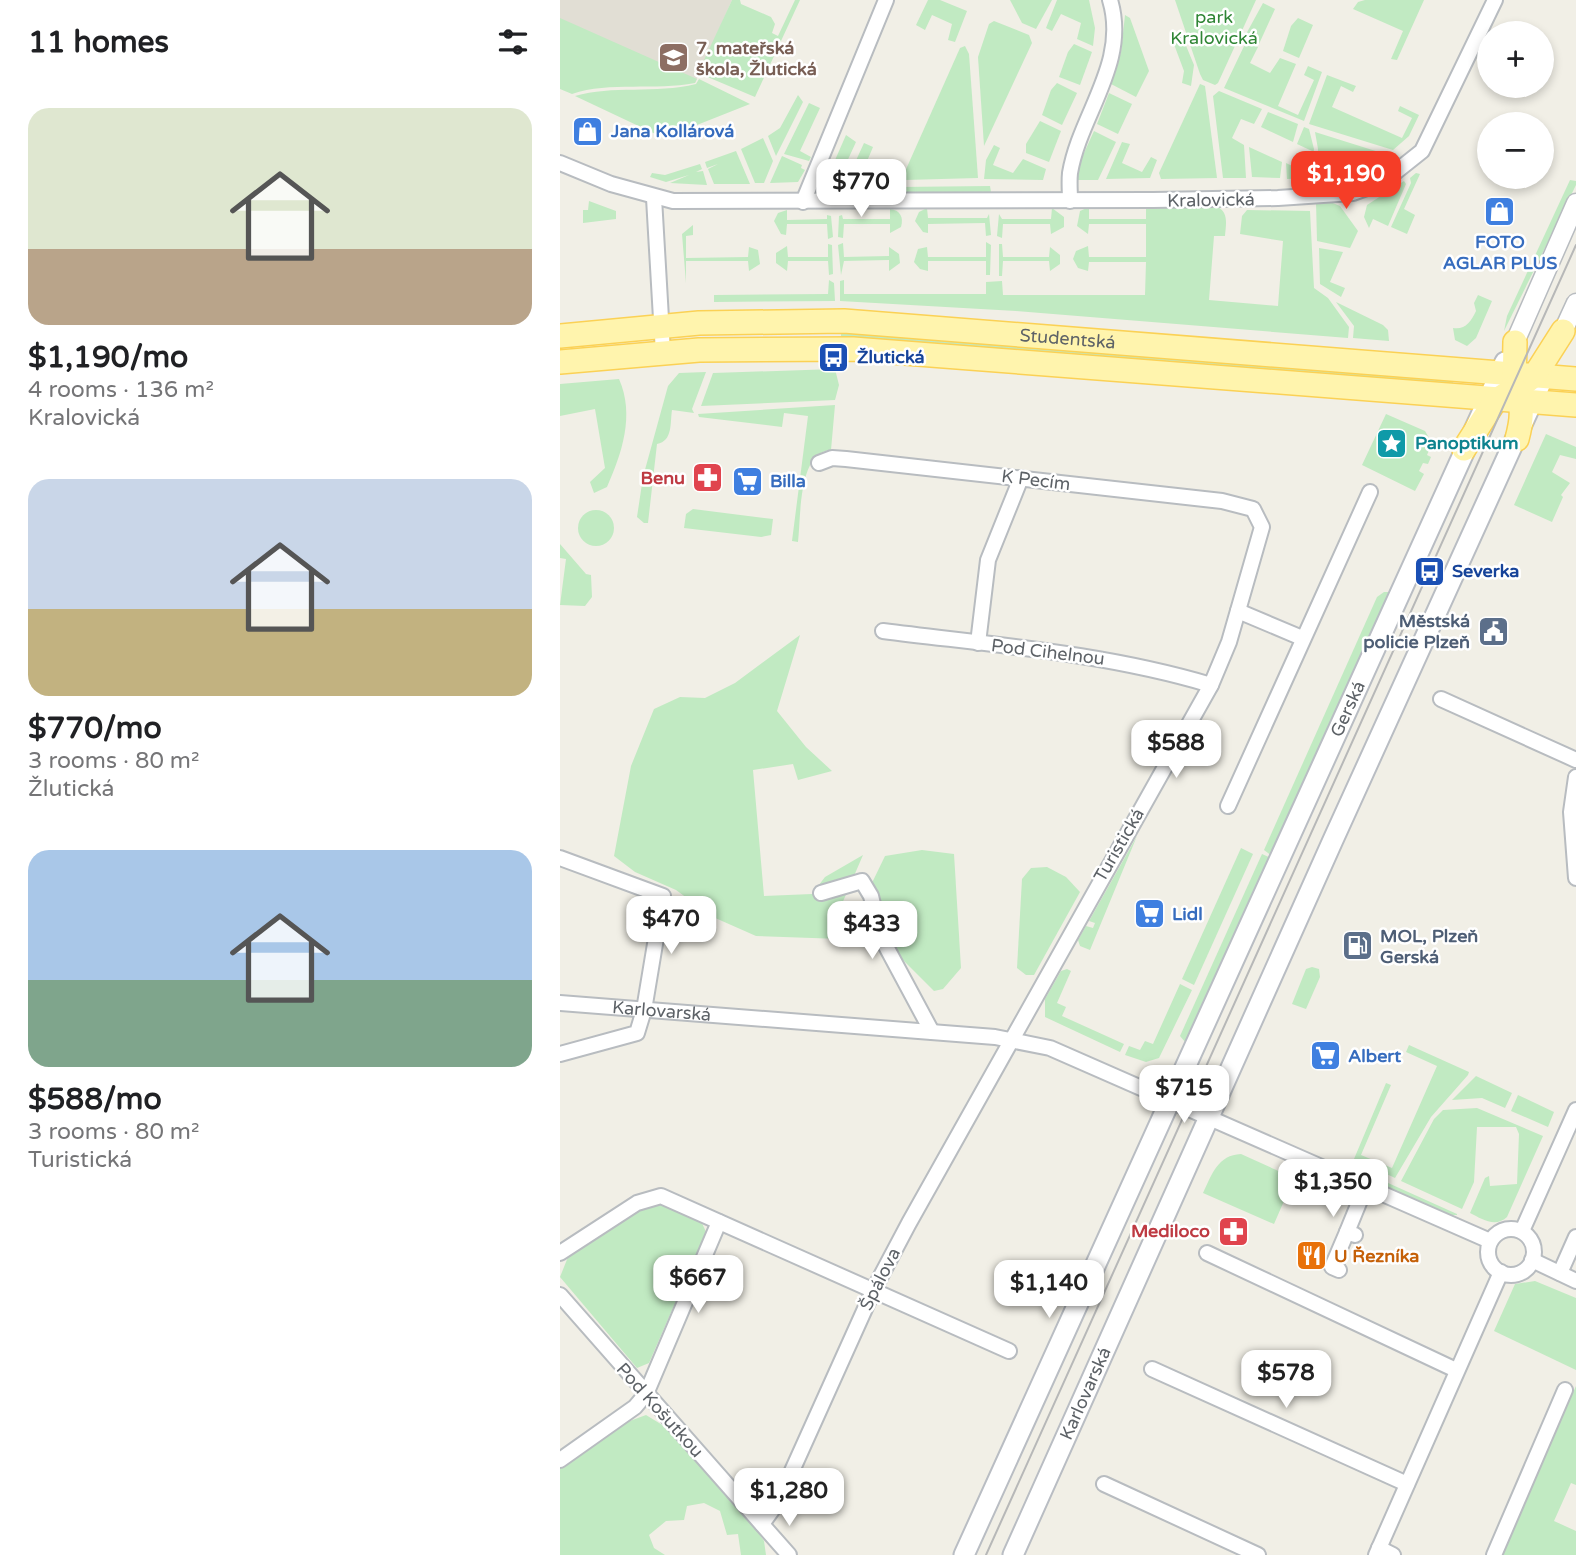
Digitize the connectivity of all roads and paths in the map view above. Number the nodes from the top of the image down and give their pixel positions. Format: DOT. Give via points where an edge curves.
graph roads {
  1 [pos="886,0"];
  2 [pos="1110,0"];
  3 [pos="1496,0"];
  4 [pos="560,163"];
  5 [pos="654,198"];
  6 [pos="1070,201"];
  7 [pos="803,202"];
  8 [pos="1576,203"];
  9 [pos="1576,303"];
  10 [pos="662,326"];
  11 [pos="1563,331"];
  12 [pos="560,336"];
  13 [pos="1515,342"];
  14 [pos="663,353"];
  15 [pos="560,362"];
  16 [pos="1468,368"];
  17 [pos="1575,379"];
  18 [pos="1516,388"];
  19 [pos="1455,396"];
  20 [pos="1571,405"];
  21 [pos="1517,439"];
  22 [pos="1464,449"];
  23 [pos="819,464"];
  24 [pos="1021,478"];
  25 [pos="1370,492"];
  26 [pos="1253,509"];
  27 [pos="1238,611"];
  28 [pos="883,631"];
  29 [pos="1302,638"];
  30 [pos="978,643"];
  31 [pos="1210,685"];
  32 [pos="1441,699"];
  33 [pos="1576,760"];
  34 [pos="1576,777"];
  35 [pos="1228,806"];
  36 [pos="560,858"];
  37 [pos="1576,875"];
  38 [pos="821,893"];
  39 [pos="560,1003"];
  40 [pos="644,1010"];
  41 [pos="932,1032"];
  42 [pos="1011,1039"];
  43 [pos="560,1054"];
  44 [pos="1172,1101"];
  45 [pos="1576,1110"];
  46 [pos="1210,1117"];
  47 [pos="1365,1188"];
  48 [pos="719,1222"];
  49 [pos="1522,1231"];
  50 [pos="1576,1237"];
  51 [pos="1490,1241"];
  52 [pos="560,1253"];
  53 [pos="1207,1253"];
  54 [pos="1532,1260"];
  55 [pos="1339,1270"];
  56 [pos="1501,1272"];
  57 [pos="1560,1273"];
  58 [pos="1576,1281"];
  59 [pos="873,1291"];
  60 [pos="560,1295"];
  61 [pos="1009,1351"];
  62 [pos="1152,1369"];
  63 [pos="1456,1370"];
  64 [pos="1565,1390"];
  65 [pos="646,1394"];
  66 [pos="560,1460"];
  67 [pos="1104,1484"];
  68 [pos="1407,1484"];
  69 [pos="762,1524"];
  70 [pos="1377,1552"];
  71 [pos="789,1555"];
  72 [pos="964,1555"];
  73 [pos="1013,1555"];
  74 [pos="1258,1555"];
  75 [pos="1393,1555"];
  76 [pos="1494,1555"];
  1 -- 7 [label="street"];
  2 -- 6 [label="street" via="1115,20 1111,59 1070,174"];
  3 -- 6 [label="street, Kralovická" via="1422,151 1383,182 1353,193 1278,198"];
  4 -- 5 [label="street"];
  5 -- 7 [label="street"];
  5 -- 10 [label="street"];
  6 -- 7 [label="street"];
  8 -- 13 [label="street"];
  9 -- 11 [label="street"];
  10 -- 12 [label="main road, Studentská"];
  10 -- 14 [label="street"];
  10 -- 16 [label="main road, Studentská" via="844,321"];
  11 -- 17 [label="main road" via="1558,363"];
  11 -- 18 [label="main road"];
  13 -- 16 [label="main road" via="1492,362"];
  13 -- 18 [label="main road"];
  14 -- 15 [label="main road, Studentská"];
  14 -- 19 [label="main road, Studentská" via="808,348 912,351"];
  16 -- 18 [label="main road, Studentská"];
  17 -- 18 [label="main road, Studentská"];
  18 -- 19 [label="main road, Studentská"];
  18 -- 20 [label="main road, Studentská"];
  18 -- 21 [label="main road" via="1522,418"];
  18 -- 22 [label="main road"];
  19 -- 22 [label="main road" via="1469,416"];
  20 -- 21 [label="main road" via="1545,406 1535,412"];
  21 -- 46 [label="main road"];
  22 -- 44 [label="main road, Gerská"];
  23 -- 24 [label="street, K Pecím" via="846,458"];
  24 -- 26 [label="street, K Pecím" via="1222,501"];
  24 -- 30 [label="street" via="988,560"];
  25 -- 29 [label="street"];
  26 -- 27 [label="street, Turistická" via="1262,527"];
  27 -- 29 [label="street"];
  27 -- 31 [label="street, Turistická"];
  28 -- 30 [label="street, Pod Cihelnou"];
  29 -- 35 [label="street"];
  30 -- 31 [label="street, Pod Cihelnou" via="1129,663"];
  31 -- 42 [label="street, Turistická"];
  32 -- 33 [label="street"];
  34 -- 37 [label="street" via="1571,812"];
  36 -- 40 [label="street" via="663,896"];
  38 -- 41 [label="street" via="862,881 886,949"];
  39 -- 40 [label="street, Karlovarská"];
  40 -- 41 [label="street, Karlovarská"];
  40 -- 43 [label="street" via="637,1033"];
  41 -- 42 [label="street, Karlovarská"];
  42 -- 44 [label="street, Karlovarská" via="1050,1048"];
  42 -- 59 [label="street, Špálova"];
  44 -- 46 [label="street, Karlovarská"];
  44 -- 72 [label="main road"];
  45 -- 49 [label="street"];
  46 -- 47 [label="street"];
  46 -- 73 [label="main road, Karlovarská"];
  47 -- 51 [label="street"];
  47 -- 55 [label="street" via="1351,1233 1332,1267"];
  48 -- 52 [label="street" via="661,1196 637,1203"];
  48 -- 59 [label="street"];
  48 -- 65 [label="street"];
  49 -- 51 [label="street" via="1507,1229"];
  49 -- 54 [label="street" via="1531,1240"];
  50 -- 57 [label="street"];
  51 -- 56 [label="street" via="1491,1263"];
  53 -- 63 [label="street"];
  54 -- 56 [label="street" via="1517,1274"];
  54 -- 57 [label="street"];
  56 -- 63 [label="street"];
  57 -- 58 [label="street"];
  59 -- 61 [label="street"];
  59 -- 69 [label="street, Špálova" via="778,1502"];
  60 -- 65 [label="street, Pod Košutkou"];
  62 -- 68 [label="street"];
  63 -- 68 [label="street"];
  64 -- 76 [label="street"];
  65 -- 66 [label="street" via="635,1407"];
  65 -- 69 [label="street, Pod Košutkou"];
  67 -- 74 [label="street"];
  68 -- 70 [label="street"];
  69 -- 71 [label="street, Pod Košutkou"];
  70 -- 75 [label="street"];
}
